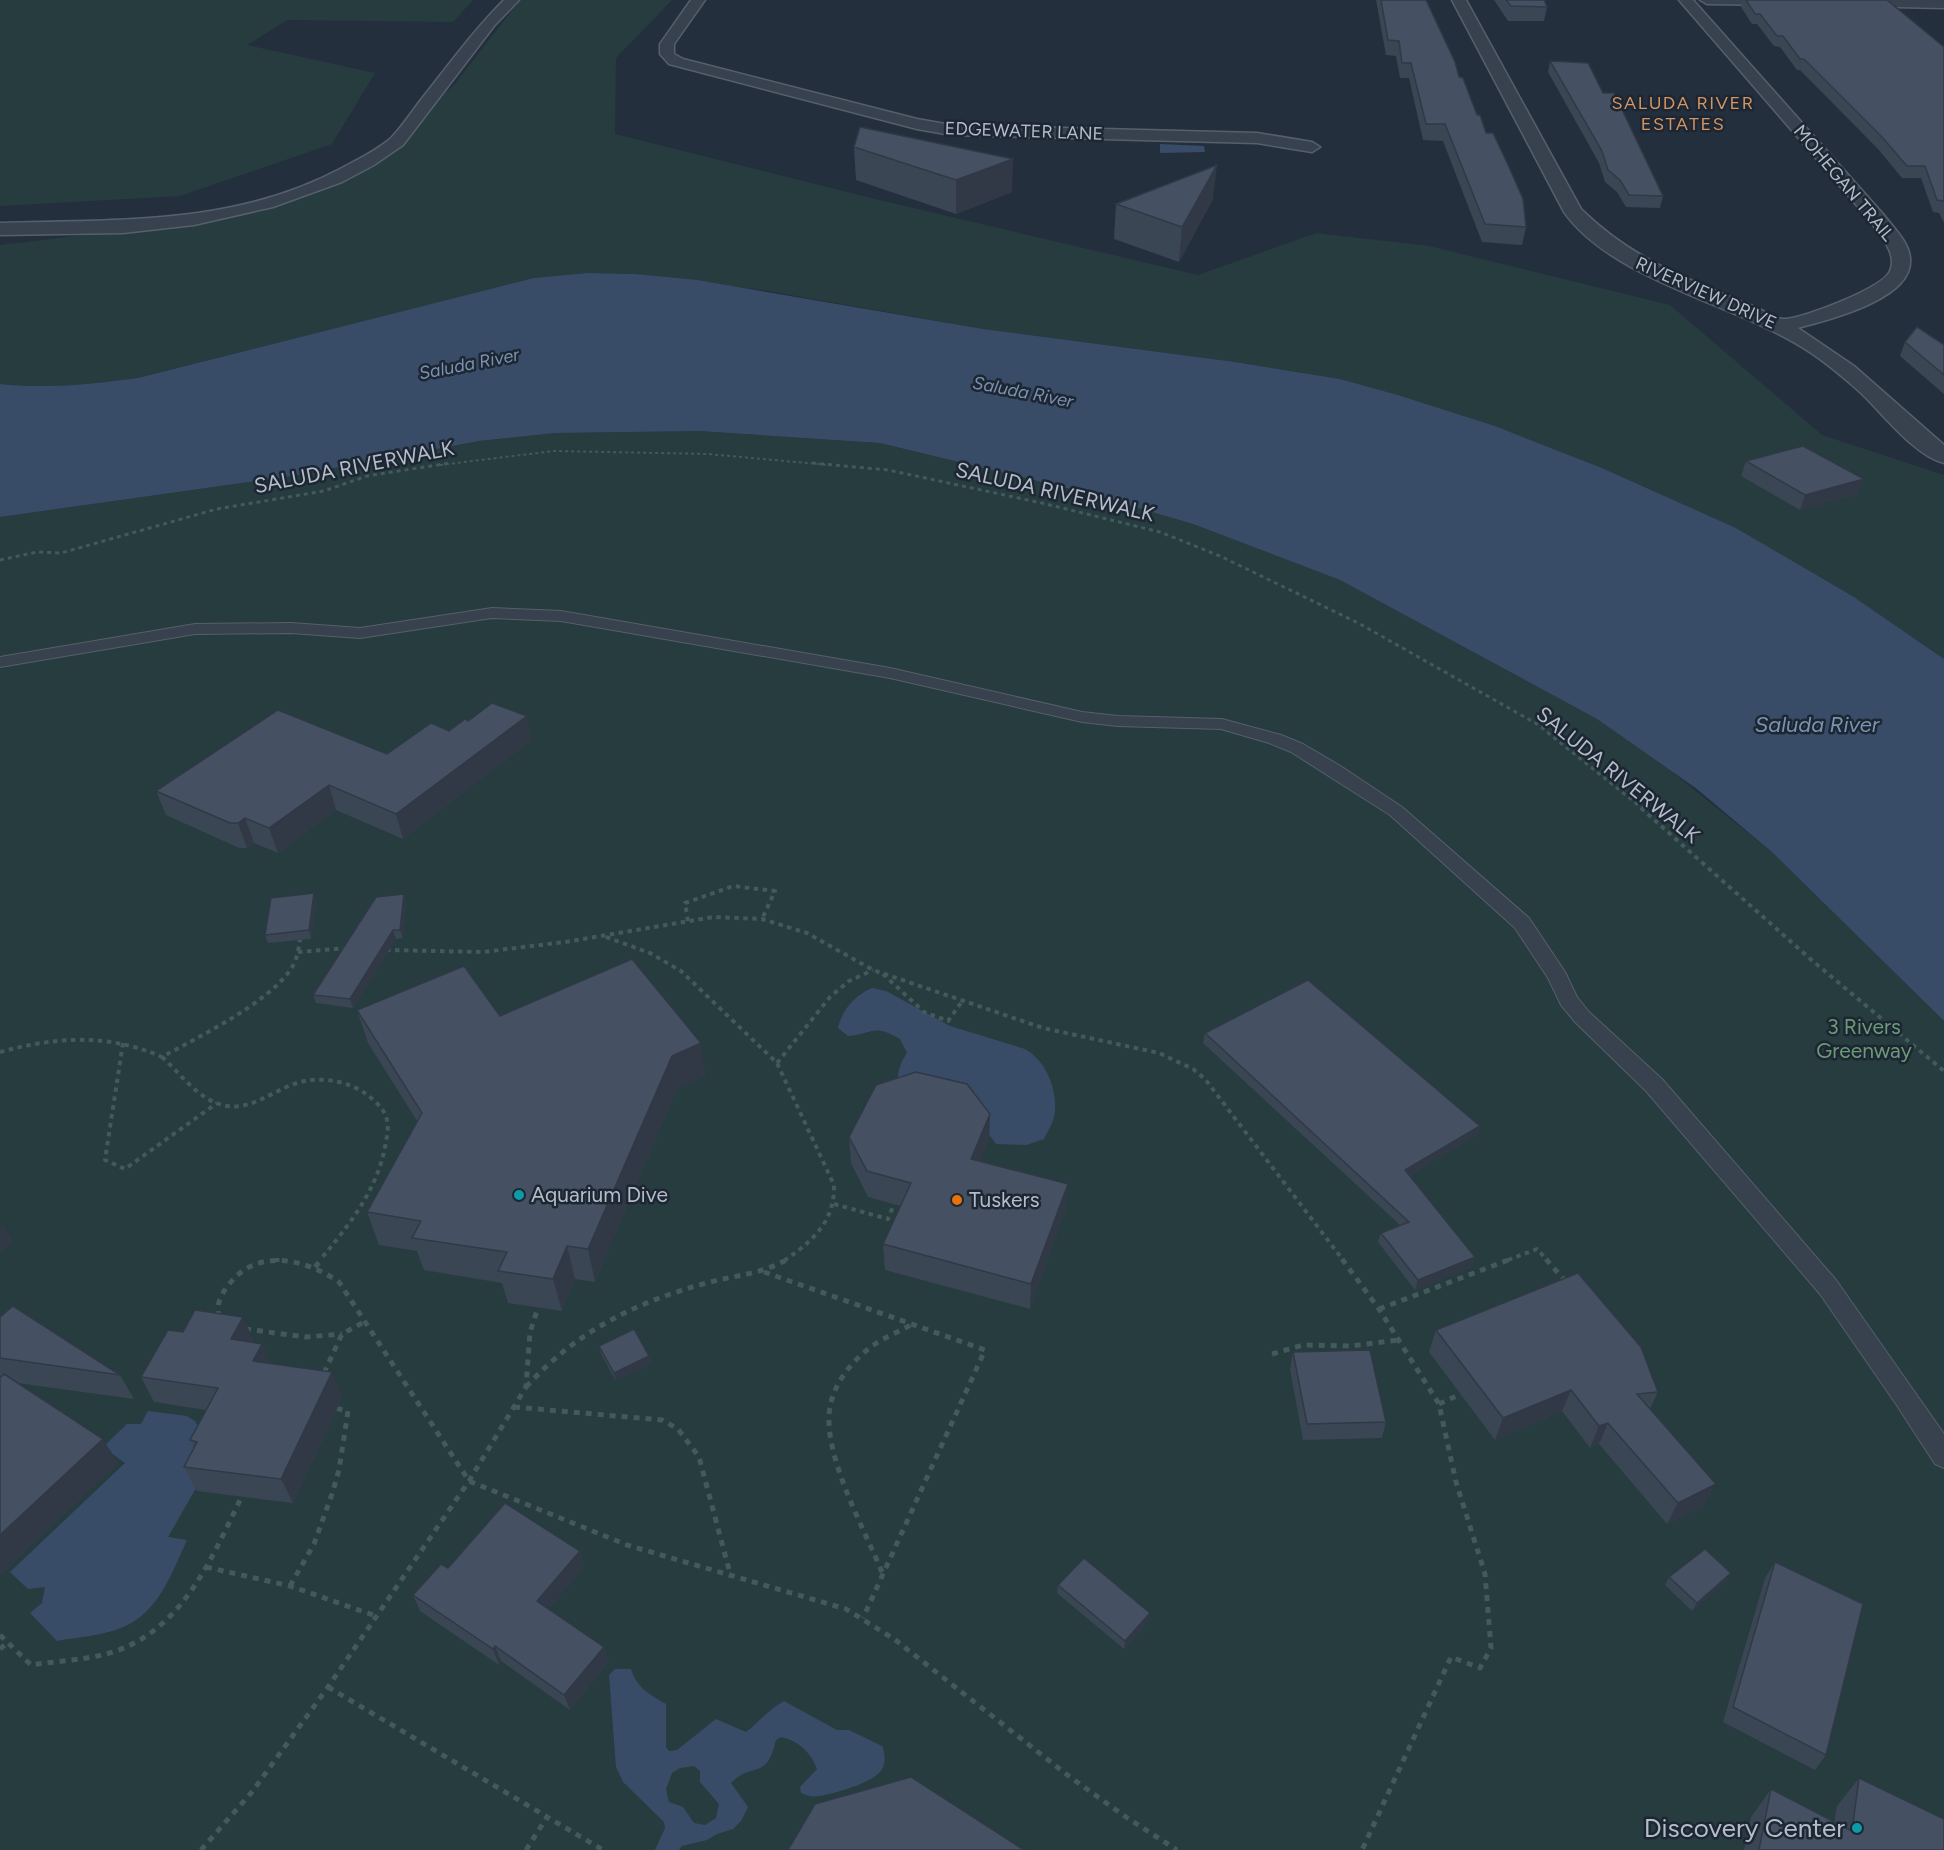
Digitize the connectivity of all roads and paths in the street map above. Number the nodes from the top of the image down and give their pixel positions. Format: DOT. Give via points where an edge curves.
graph roads {
  1 [pos="512,0"];
  2 [pos="698,0"];
  3 [pos="1459,0"];
  4 [pos="1686,0"];
  5 [pos="1707,0"];
  6 [pos="1800,1"];
  7 [pos="1835,2"];
  8 [pos="1916,3"];
  9 [pos="1944,4"];
  10 [pos="1935,18"];
  11 [pos="1312,147"];
  12 [pos="0,229"];
  13 [pos="1781,326"];
  14 [pos="1944,456"];
  15 [pos="0,560"];
  16 [pos="0,662"];
  17 [pos="762,919"];
  18 [pos="688,921"];
  19 [pos="302,931"];
  20 [pos="604,936"];
  21 [pos="355,949"];
  22 [pos="376,949"];
  23 [pos="298,952"];
  24 [pos="873,970"];
  25 [pos="880,972"];
  26 [pos="963,1000"];
  27 [pos="123,1043"];
  28 [pos="0,1052"];
  29 [pos="162,1057"];
  30 [pos="777,1062"];
  31 [pos="1944,1071"];
  32 [pos="217,1103"];
  33 [pos="834,1204"];
  34 [pos="894,1204"];
  35 [pos="315,1267"];
  36 [pos="764,1272"];
  37 [pos="1569,1285"];
  38 [pos="538,1308"];
  39 [pos="1379,1309"];
  40 [pos="364,1322"];
  41 [pos="227,1324"];
  42 [pos="912,1324"];
  43 [pos="239,1328"];
  44 [pos="342,1334"];
  45 [pos="1398,1340"];
  46 [pos="1272,1354"];
  47 [pos="319,1383"];
  48 [pos="526,1387"];
  49 [pos="1471,1390"];
  50 [pos="1439,1404"];
  51 [pos="514,1407"];
  52 [pos="327,1408"];
  53 [pos="1944,1456"];
  54 [pos="469,1481"];
  55 [pos="242,1496"];
  56 [pos="206,1567"];
  57 [pos="883,1573"];
  58 [pos="731,1577"];
  59 [pos="290,1586"];
  60 [pos="376,1616"];
  61 [pos="863,1618"];
  62 [pos="0,1635"];
  63 [pos="8,1642"];
  64 [pos="0,1649"];
  65 [pos="328,1687"];
  66 [pos="547,1817"];
  67 [pos="201,1850"];
  68 [pos="526,1850"];
  69 [pos="603,1850"];
  70 [pos="1178,1850"];
  71 [pos="1362,1850"];
  1 -- 12 [label="street" via="489,23 397,141 344,174 278,199 190,219 121,227"];
  2 -- 11 [label="street, EDGEWATER LANE" via="666,44 672,60 917,124 972,131 1257,138"];
  3 -- 13 [label="street, RIVERVIEW DRIVE" via="1582,223 1615,251 1672,281"];
  4 -- 13 [label="street, MOHEGAN TRAIL" via="1877,218 1902,259 1901,270 1882,290 1849,307"];
  5 -- 6 [label="street"];
  7 -- 8 [label="street"];
  8 -- 9 [label="street"];
  8 -- 10 [label="street"];
  13 -- 14 [label="street, RIVERVIEW DRIVE" via="1839,364 1909,430"];
  15 -- 31 [label="path, SALUDA RIVERWALK" via="32,551 61,553 217,509 324,491 367,476 554,451 708,454 888,470 1160,532 1220,556 1360,624 1536,724 1635,802 1808,957"];
  16 -- 53 [label="lane" via="195,629 291,628 360,633 492,613 561,616 890,673 1082,717 1222,724 1275,739 1336,771 1396,811 1522,923 1582,1017 1654,1085 1828,1287"];
  17 -- 18 [label="path" via="721,917"];
  17 -- 18 [label="path" via="775,891 733,886 685,903"];
  17 -- 24 [label="path" via="807,933"];
  18 -- 20 [label="path"];
  19 -- 23 [label="path"];
  20 -- 22 [label="path" via="483,951"];
  20 -- 30 [label="path" via="650,953 681,971"];
  21 -- 23 [label="path"];
  23 -- 29 [label="path" via="292,968 267,993"];
  24 -- 25 [label="path"];
  24 -- 30 [label="path" via="849,981 830,997"];
  25 -- 26 [label="path"];
  25 -- 26 [label="path" via="924,1012 948,1021"];
  26 -- 39 [label="path" via="1043,1028 1159,1053 1193,1069 1226,1106"];
  27 -- 28 [label="path" via="65,1038"];
  27 -- 29 [label="path" via="146,1048"];
  27 -- 32 [label="path" via="105,1160 125,1169"];
  29 -- 32 [label="path" via="195,1089"];
  30 -- 33 [label="path" via="834,1185"];
  32 -- 35 [label="path" via="242,1106 305,1081 325,1082 362,1089 386,1115 386,1144 376,1179 360,1208"];
  33 -- 34 [label="path" via="888,1219"];
  33 -- 36 [label="path" via="808,1244"];
  35 -- 40 [label="path" via="339,1282"];
  35 -- 41 [label="path" via="267,1259 238,1272 219,1300 217,1312"];
  36 -- 42 [label="path"];
  36 -- 48 [label="path" via="712,1281 607,1321 575,1339"];
  37 -- 39 [label="path" via="1537,1249"];
  38 -- 48 [label="path" via="531,1332"];
  39 -- 45 [label="path"];
  40 -- 44 [label="path"];
  40 -- 54 [label="path"];
  42 -- 57 [label="path" via="861,1354 848,1368 831,1402 828,1423 836,1458"];
  42 -- 57 [label="path" via="985,1350"];
  43 -- 44 [label="path" via="306,1337"];
  44 -- 47 [label="path"];
  45 -- 46 [label="path" via="1349,1346 1292,1345"];
  45 -- 50 [label="path"];
  48 -- 51 [label="path"];
  49 -- 50 [label="path"];
  50 -- 71 [label="path" via="1456,1482 1485,1574 1491,1648 1480,1668 1451,1657"];
  51 -- 54 [label="path"];
  51 -- 58 [label="path" via="662,1420 678,1429 699,1456"];
  52 -- 59 [label="path" via="348,1411 339,1470 314,1544"];
  54 -- 58 [label="path" via="627,1545"];
  54 -- 60 [label="path"];
  55 -- 56 [label="path"];
  56 -- 59 [label="path"];
  56 -- 63 [label="path" via="188,1597 168,1619 122,1650 31,1665"];
  57 -- 61 [label="path"];
  58 -- 61 [label="path" via="846,1609"];
  59 -- 60 [label="path"];
  60 -- 65 [label="path"];
  61 -- 70 [label="path" via="894,1636 1134,1824"];
  62 -- 63 [label="path"];
  63 -- 64 [label="path"];
  65 -- 66 [label="path"];
  65 -- 67 [label="path" via="252,1792"];
  66 -- 68 [label="path"];
  66 -- 69 [label="path"];
}
